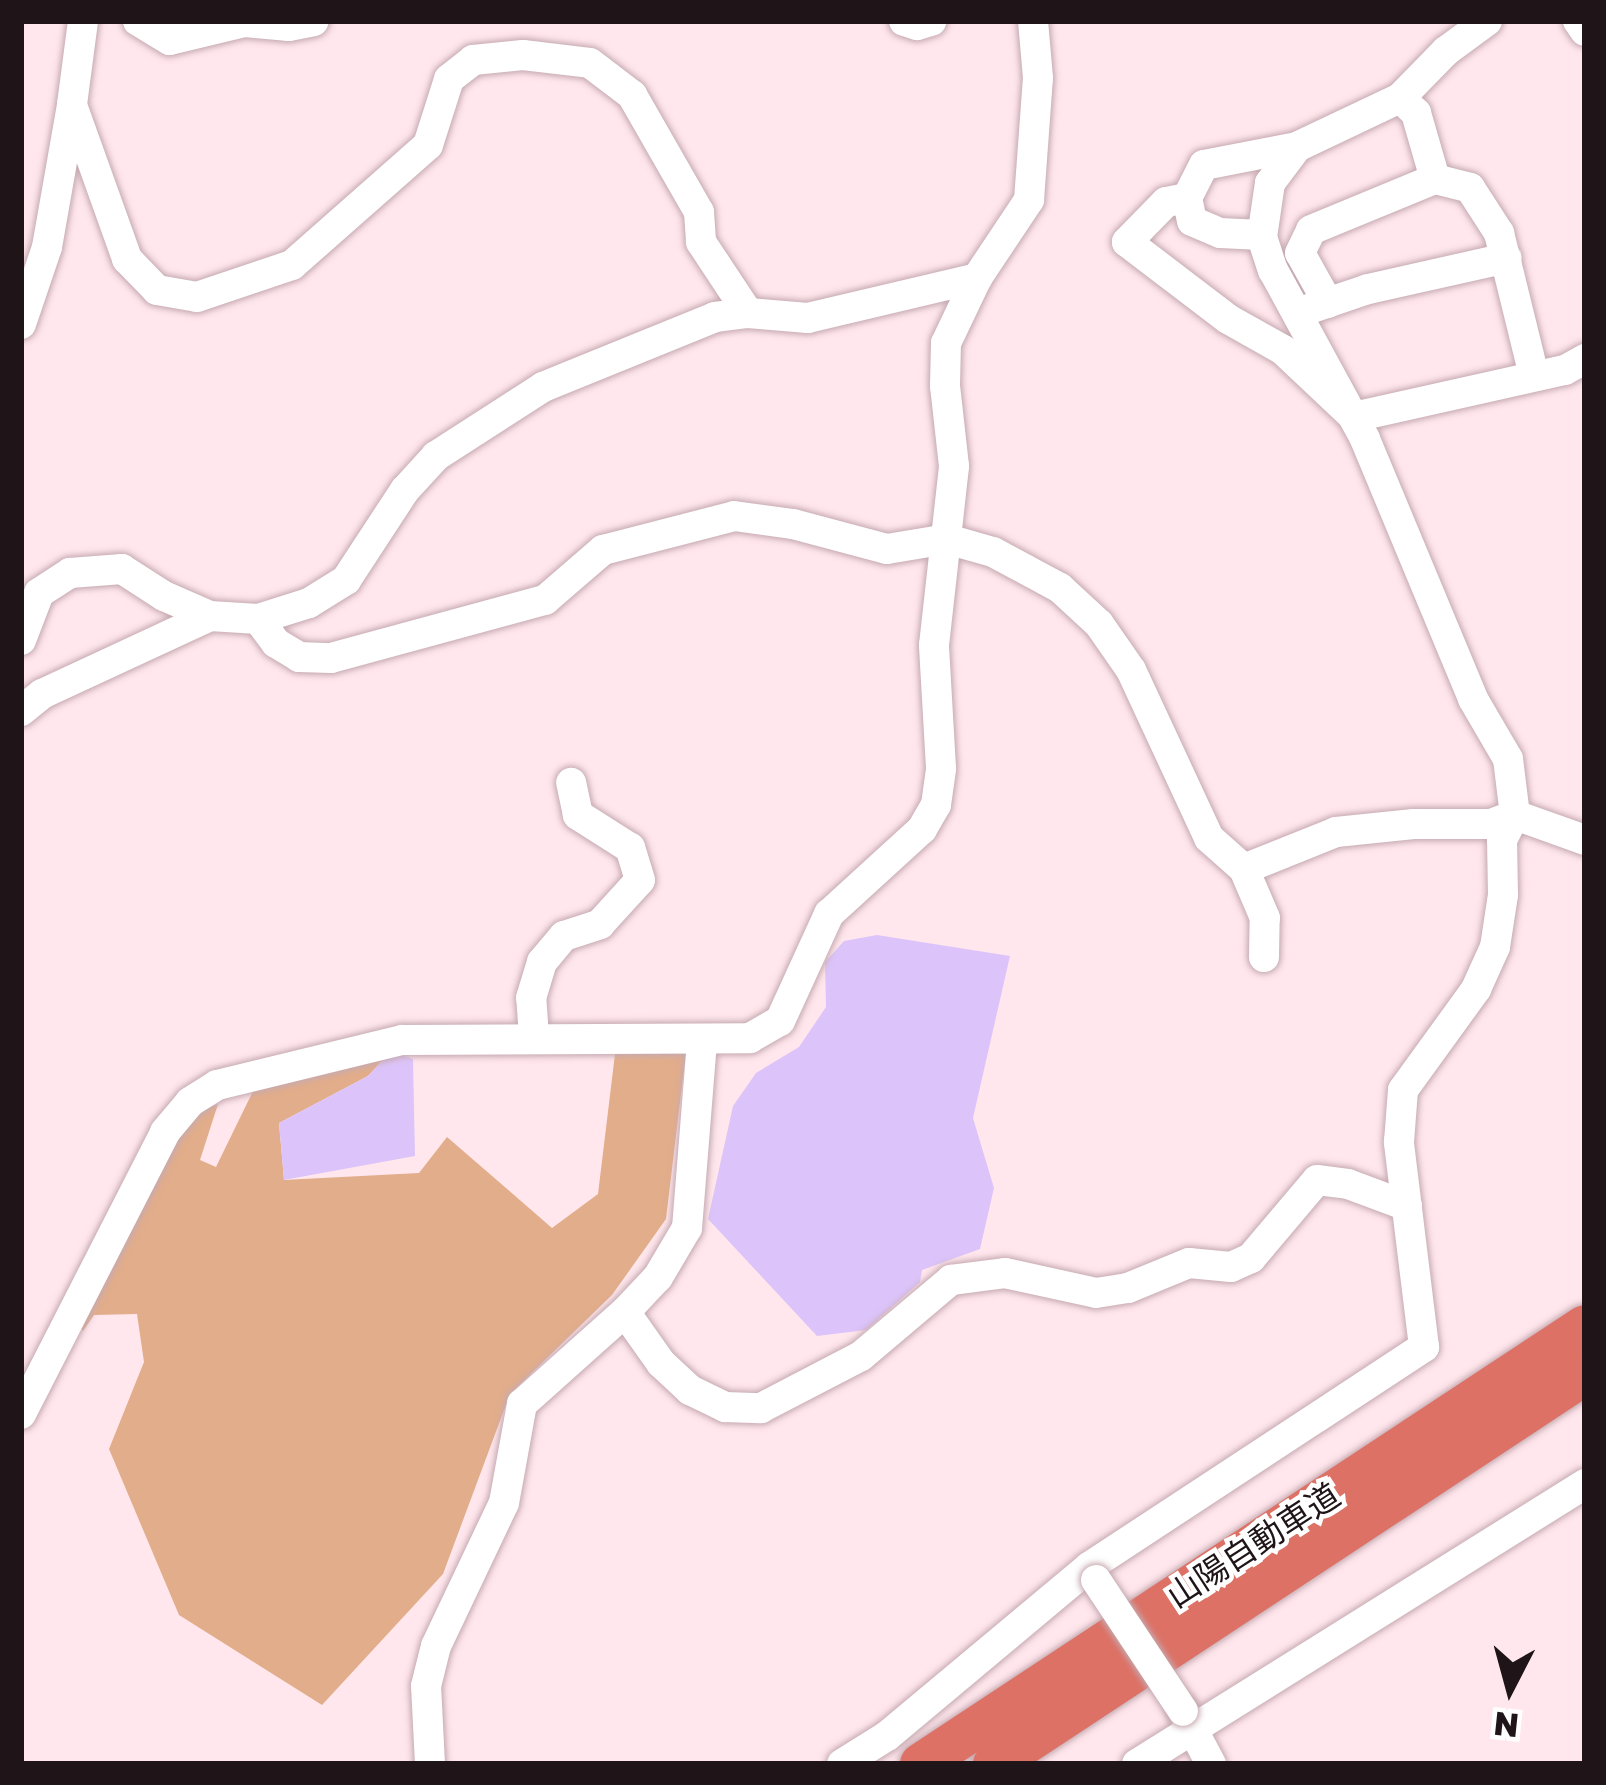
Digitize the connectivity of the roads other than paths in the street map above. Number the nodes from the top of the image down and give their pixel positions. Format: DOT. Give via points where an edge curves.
graph roads {
  1 [pos="82,21"];
  2 [pos="138,21"];
  3 [pos="314,21"];
  4 [pos="904,21"];
  5 [pos="931,21"];
  6 [pos="1033,21"];
  7 [pos="1487,21"];
  8 [pos="1578,21"];
  9 [pos="1585,31"];
  10 [pos="1400,98"];
  11 [pos="72,105"];
  12 [pos="1297,147"];
  13 [pos="1435,179"];
  14 [pos="1187,198"];
  15 [pos="1262,235"];
  16 [pos="1507,258"];
  17 [pos="976,278"];
  18 [pos="1324,297"];
  19 [pos="748,313"];
  20 [pos="1297,313"];
  21 [pos="21,324"];
  22 [pos="1585,359"];
  23 [pos="1534,375"];
  24 [pos="1354,417"];
  25 [pos="947,538"];
  26 [pos="210,616"];
  27 [pos="258,620"];
  28 [pos="21,640"];
  29 [pos="21,711"];
  30 [pos="571,783"];
  31 [pos="1515,814"];
  32 [pos="1585,840"];
  33 [pos="1244,869"];
  34 [pos="1264,957"];
  35 [pos="534,1037"];
  36 [pos="702,1040"];
  37 [pos="1407,1207"];
  38 [pos="625,1312"];
  39 [pos="1585,1326"];
  40 [pos="1585,1373"];
  41 [pos="21,1414"];
  42 [pos="1585,1484"];
  43 [pos="1092,1573"];
  44 [pos="1188,1720"];
  45 [pos="430,1764"];
  46 [pos="842,1764"];
  47 [pos="921,1764"];
  48 [pos="994,1764"];
  49 [pos="1137,1764"];
  50 [pos="1169,1764"];
  51 [pos="1211,1764"];
  1 -- 11 [label="street"];
  2 -- 3 [label="street" via="170,40 244,22"];
  4 -- 5 [label="street"];
  6 -- 17 [label="street" via="1029,200"];
  7 -- 10 [label="street"];
  8 -- 9 [label="street"];
  10 -- 12 [label="street"];
  10 -- 13 [label="street" via="1416,113"];
  11 -- 19 [label="street" via="127,259 157,290 197,297 292,265 428,145 449,79 472,60 523,55 590,63 632,95 699,212 701,242"];
  11 -- 21 [label="street" via="47,247"];
  12 -- 14 [label="street" via="1204,165"];
  12 -- 15 [label="street" via="1270,184"];
  13 -- 16 [label="street" via="1470,188"];
  13 -- 18 [label="street" via="1311,230 1300,253"];
  14 -- 15 [label="street" via="1192,220 1220,233"];
  14 -- 24 [label="street" via="1166,202 1127,242 1283,350"];
  15 -- 20 [label="street"];
  16 -- 18 [label="street"];
  16 -- 23 [label="street"];
  17 -- 19 [label="street" via="808,318"];
  17 -- 25 [label="street" via="946,343 954,466"];
  18 -- 20 [label="street"];
  19 -- 27 [label="street" via="715,317 543,387 436,456 346,580 310,603"];
  20 -- 24 [label="street"];
  22 -- 23 [label="street"];
  23 -- 24 [label="street"];
  24 -- 31 [label="street" via="1473,699 1508,759"];
  25 -- 27 [label="street" via="887,549 734,516 603,550 545,600 331,658 299,657"];
  25 -- 33 [label="street" via="1060,588 1099,624 1131,670 1209,838"];
  25 -- 36 [label="street" via="934,645 936,805 922,830 829,914 780,1021 750,1038"];
  26 -- 27 [label="street"];
  26 -- 28 [label="street" via="122,569 70,573 39,593"];
  26 -- 29 [label="street"];
  30 -- 35 [label="street" via="578,815 630,848 640,880 600,924 564,936 542,962 531,998"];
  31 -- 32 [label="street"];
  31 -- 33 [label="street" via="1491,824 1336,832"];
  31 -- 37 [label="street" via="1502,840 1495,947 1476,988 1403,1090"];
  33 -- 34 [label="street" via="1265,918"];
  35 -- 36 [label="street"];
  35 -- 41 [label="street" via="401,1040 217,1085 190,1102 165,1132"];
  36 -- 38 [label="street" via="688,1228"];
  37 -- 38 [label="street" via="1317,1180 1251,1258 1231,1267 1189,1263 1096,1293 1005,1273 951,1280 861,1357 761,1408 724,1407 690,1390"];
  37 -- 43 [label="street" via="1424,1347"];
  38 -- 45 [label="street" via="522,1404 504,1503 436,1646 426,1687"];
  39 -- 47 [label="highway, 山陽自動車道"];
  40 -- 48 [label="highway, 山陽自動車道"];
  42 -- 44 [label="street"];
  43 -- 44 [label="street, bridge"];
  43 -- 46 [label="street"];
  44 -- 49 [label="street"];
  44 -- 50 [label="street"];
  44 -- 51 [label="street"];
}
